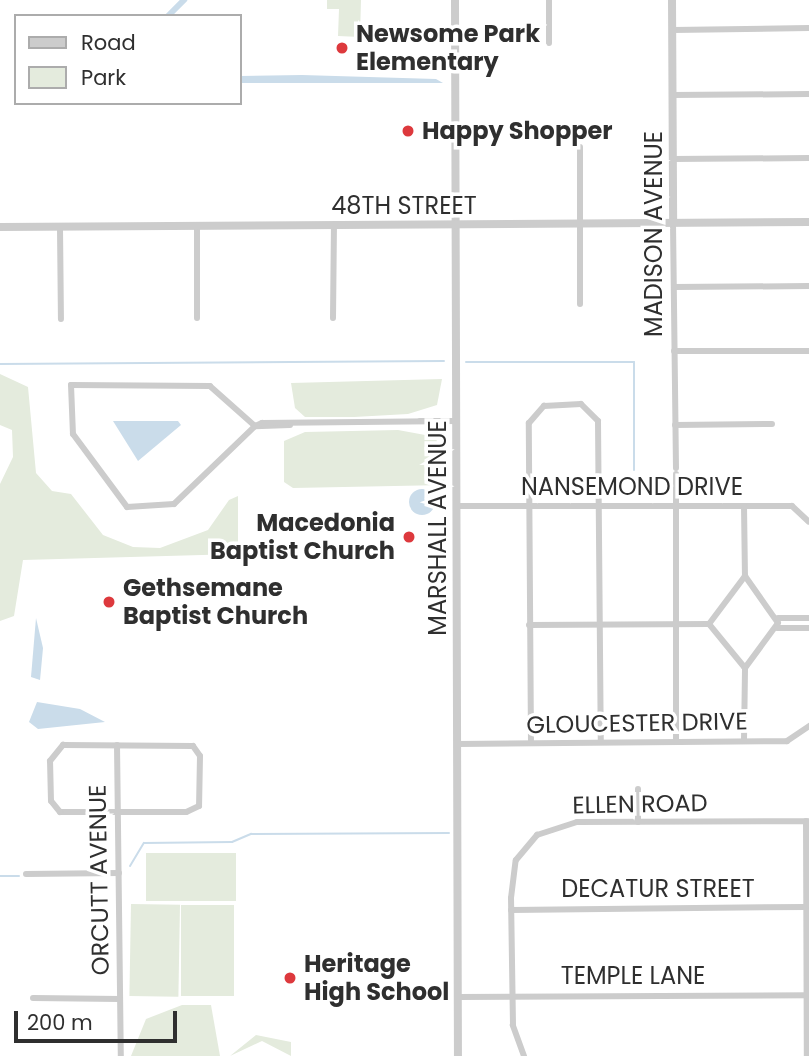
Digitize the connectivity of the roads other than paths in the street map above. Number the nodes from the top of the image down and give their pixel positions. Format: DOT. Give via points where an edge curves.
graph roads {
  1 [pos="455,0"];
  2 [pos="549,0"];
  3 [pos="672,0"];
  4 [pos="809,28"];
  5 [pos="673,30"];
  6 [pos="549,43"];
  7 [pos="809,94"];
  8 [pos="673,95"];
  9 [pos="580,147"];
  10 [pos="809,158"];
  11 [pos="673,159"];
  12 [pos="809,222"];
  13 [pos="673,223"];
  14 [pos="580,224"];
  15 [pos="334,225"];
  16 [pos="457,225"];
  17 [pos="0,227"];
  18 [pos="197,227"];
  19 [pos="60,228"];
  20 [pos="809,286"];
  21 [pos="674,287"];
  22 [pos="580,304"];
  23 [pos="61,318"];
  24 [pos="197,318"];
  25 [pos="333,318"];
  26 [pos="674,351"];
  27 [pos="809,351"];
  28 [pos="457,421"];
  29 [pos="772,424"];
  30 [pos="675,425"];
  31 [pos="254,426"];
  32 [pos="457,506"];
  33 [pos="529,506"];
  34 [pos="598,506"];
  35 [pos="676,506"];
  36 [pos="744,506"];
  37 [pos="809,522"];
  38 [pos="745,576"];
  39 [pos="778,618"];
  40 [pos="809,618"];
  41 [pos="599,624"];
  42 [pos="676,624"];
  43 [pos="709,624"];
  44 [pos="529,625"];
  45 [pos="777,628"];
  46 [pos="809,628"];
  47 [pos="745,668"];
  48 [pos="809,726"];
  49 [pos="677,741"];
  50 [pos="744,741"];
  51 [pos="601,742"];
  52 [pos="531,743"];
  53 [pos="458,744"];
  54 [pos="117,745"];
  55 [pos="638,789"];
  56 [pos="118,813"];
  57 [pos="808,821"];
  58 [pos="638,822"];
  59 [pos="119,873"];
  60 [pos="26,874"];
  61 [pos="806,908"];
  62 [pos="511,910"];
  63 [pos="808,995"];
  64 [pos="512,996"];
  65 [pos="458,997"];
  66 [pos="33,998"];
  67 [pos="120,999"];
  68 [pos="121,1056"];
  69 [pos="458,1056"];
  70 [pos="524,1056"];
  71 [pos="807,1056"];
  1 -- 16 [label="street, MARSHALL AVENUE"];
  2 -- 6 [label="street"];
  3 -- 5 [label="street, MADISON AVENUE"];
  4 -- 5 [label="street"];
  5 -- 8 [label="street, MADISON AVENUE"];
  7 -- 8 [label="street"];
  8 -- 11 [label="street, MADISON AVENUE"];
  9 -- 14 [label="street"];
  10 -- 11 [label="street"];
  11 -- 13 [label="street, MADISON AVENUE"];
  12 -- 13 [label="street, 48TH STREET"];
  13 -- 14 [label="street, 48TH STREET"];
  13 -- 21 [label="street, MADISON AVENUE"];
  14 -- 16 [label="street, 48TH STREET"];
  14 -- 22 [label="street"];
  15 -- 16 [label="street, 48TH STREET"];
  15 -- 18 [label="street, 48TH STREET"];
  15 -- 25 [label="street"];
  16 -- 28 [label="street, MARSHALL AVENUE"];
  17 -- 19 [label="street, 48TH STREET"];
  18 -- 19 [label="street, 48TH STREET"];
  18 -- 24 [label="street"];
  19 -- 23 [label="street"];
  20 -- 21 [label="street"];
  21 -- 26 [label="street, MADISON AVENUE"];
  26 -- 27 [label="street"];
  26 -- 30 [label="street, MADISON AVENUE"];
  28 -- 31 [label="street"];
  28 -- 32 [label="street, MARSHALL AVENUE"];
  29 -- 30 [label="street"];
  30 -- 35 [label="street, MADISON AVENUE"];
  31 -- 31 [label="street" via="174,504 127,507 73,434 71,385 210,386"];
  32 -- 33 [label="street, NANSEMOND DRIVE"];
  32 -- 53 [label="street, MARSHALL AVENUE"];
  33 -- 34 [label="street, NANSEMOND DRIVE"];
  33 -- 34 [label="street" via="529,422 536,411 590,407 598,421"];
  33 -- 44 [label="street"];
  34 -- 35 [label="street, NANSEMOND DRIVE"];
  34 -- 41 [label="street"];
  35 -- 36 [label="street, NANSEMOND DRIVE"];
  35 -- 42 [label="street, MADISON AVENUE"];
  36 -- 37 [label="street, NANSEMOND DRIVE" via="792,506"];
  36 -- 38 [label="street"];
  38 -- 39 [label="street"];
  38 -- 43 [label="street"];
  39 -- 40 [label="street"];
  39 -- 45 [label="street"];
  41 -- 42 [label="street"];
  41 -- 44 [label="street"];
  41 -- 51 [label="street"];
  42 -- 43 [label="street"];
  42 -- 49 [label="street, MADISON AVENUE"];
  43 -- 47 [label="street"];
  44 -- 52 [label="street"];
  45 -- 46 [label="street"];
  45 -- 47 [label="street"];
  47 -- 50 [label="street"];
  48 -- 50 [label="street, GLOUCESTER DRIVE" via="793,740"];
  49 -- 50 [label="street, GLOUCESTER DRIVE"];
  49 -- 51 [label="street, GLOUCESTER DRIVE"];
  51 -- 52 [label="street, GLOUCESTER DRIVE"];
  52 -- 53 [label="street, GLOUCESTER DRIVE"];
  53 -- 65 [label="street, MARSHALL AVENUE"];
  54 -- 56 [label="street, ORCUTT AVENUE"];
  54 -- 56 [label="street" via="56,749 51,801 60,812"];
  54 -- 56 [label="street" via="190,745 200,763 196,809"];
  55 -- 58 [label="street"];
  56 -- 59 [label="street, ORCUTT AVENUE"];
  57 -- 58 [label="street, ELLEN ROAD"];
  57 -- 61 [label="street"];
  58 -- 62 [label="street, ELLEN ROAD" via="569,823 537,835 514,865"];
  59 -- 60 [label="street"];
  59 -- 67 [label="street, ORCUTT AVENUE"];
  61 -- 62 [label="street, DECATUR STREET"];
  61 -- 63 [label="street"];
  62 -- 64 [label="street, ELLEN ROAD"];
  63 -- 64 [label="street, TEMPLE LANE"];
  63 -- 71 [label="street"];
  64 -- 65 [label="street, TEMPLE LANE"];
  64 -- 70 [label="street, ELLEN ROAD" via="513,1032"];
  65 -- 69 [label="street, MARSHALL AVENUE"];
  66 -- 67 [label="street"];
  67 -- 68 [label="street, ORCUTT AVENUE"];
}
